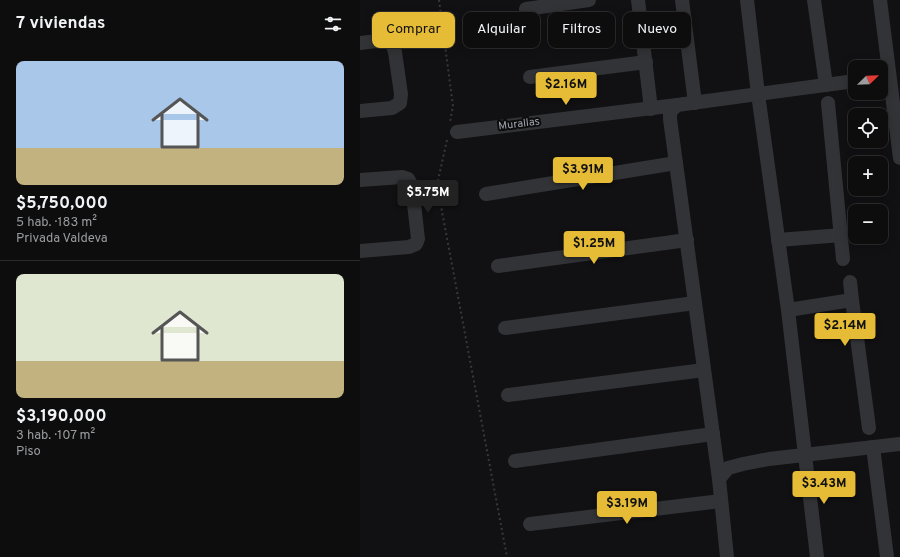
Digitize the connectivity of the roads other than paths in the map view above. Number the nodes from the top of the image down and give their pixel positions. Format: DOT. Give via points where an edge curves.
graph roads {
  1 [pos="589,0"];
  2 [pos="638,0"];
  3 [pos="682,0"];
  4 [pos="747,0"];
  5 [pos="814,0"];
  6 [pos="880,0"];
  7 [pos="526,9"];
  8 [pos="360,43"];
  9 [pos="646,62"];
  10 [pos="530,77"];
  11 [pos="890,77"];
  12 [pos="848,83"];
  13 [pos="826,85"];
  14 [pos="758,94"];
  15 [pos="695,103"];
  16 [pos="828,103"];
  17 [pos="677,105"];
  18 [pos="651,109"];
  19 [pos="360,112"];
  20 [pos="451,131"];
  21 [pos="900,158"];
  22 [pos="676,163"];
  23 [pos="360,180"];
  24 [pos="486,194"];
  25 [pos="842,235"];
  26 [pos="687,240"];
  27 [pos="778,240"];
  28 [pos="360,251"];
  29 [pos="843,259"];
  30 [pos="498,266"];
  31 [pos="850,282"];
  32 [pos="852,300"];
  33 [pos="695,303"];
  34 [pos="788,310"];
  35 [pos="505,328"];
  36 [pos="704,370"];
  37 [pos="508,395"];
  38 [pos="869,428"];
  39 [pos="713,434"];
  40 [pos="900,444"];
  41 [pos="873,447"];
  42 [pos="805,455"];
  43 [pos="515,461"];
  44 [pos="719,479"];
  45 [pos="721,501"];
  46 [pos="530,524"];
  47 [pos="727,557"];
  48 [pos="817,557"];
  49 [pos="887,557"];
  1 -- 7 [label="street"];
  2 -- 9 [label="street"];
  3 -- 15 [label="street"];
  4 -- 14 [label="street"];
  5 -- 13 [label="street"];
  6 -- 11 [label="street"];
  8 -- 19 [label="street" via="384,40 392,43 401,94 400,103 392,108"];
  9 -- 10 [label="street"];
  9 -- 18 [label="street"];
  11 -- 21 [label="street"];
  12 -- 13 [label="street, Murallas"];
  13 -- 14 [label="street, Murallas"];
  14 -- 15 [label="street, Murallas"];
  14 -- 27 [label="street"];
  15 -- 17 [label="street, Murallas"];
  16 -- 25 [label="street"];
  17 -- 18 [label="street, Murallas"];
  17 -- 22 [label="street" via="670,112"];
  18 -- 20 [label="street, Murallas"];
  22 -- 24 [label="street"];
  22 -- 26 [label="street"];
  23 -- 28 [label="street" via="402,177 408,179 412,186 418,239 416,244 409,247"];
  25 -- 27 [label="street"];
  25 -- 29 [label="street"];
  26 -- 30 [label="street"];
  26 -- 33 [label="street"];
  27 -- 34 [label="street"];
  31 -- 32 [label="street"];
  32 -- 34 [label="street"];
  32 -- 38 [label="street"];
  33 -- 35 [label="street"];
  33 -- 36 [label="street"];
  34 -- 42 [label="street"];
  36 -- 37 [label="street"];
  36 -- 39 [label="street"];
  39 -- 43 [label="street"];
  39 -- 44 [label="street"];
  40 -- 41 [label="street"];
  41 -- 42 [label="street"];
  41 -- 49 [label="street"];
  42 -- 44 [label="street" via="769,459 728,468"];
  42 -- 48 [label="street"];
  44 -- 45 [label="street"];
  45 -- 46 [label="street"];
  45 -- 47 [label="street"];
}
